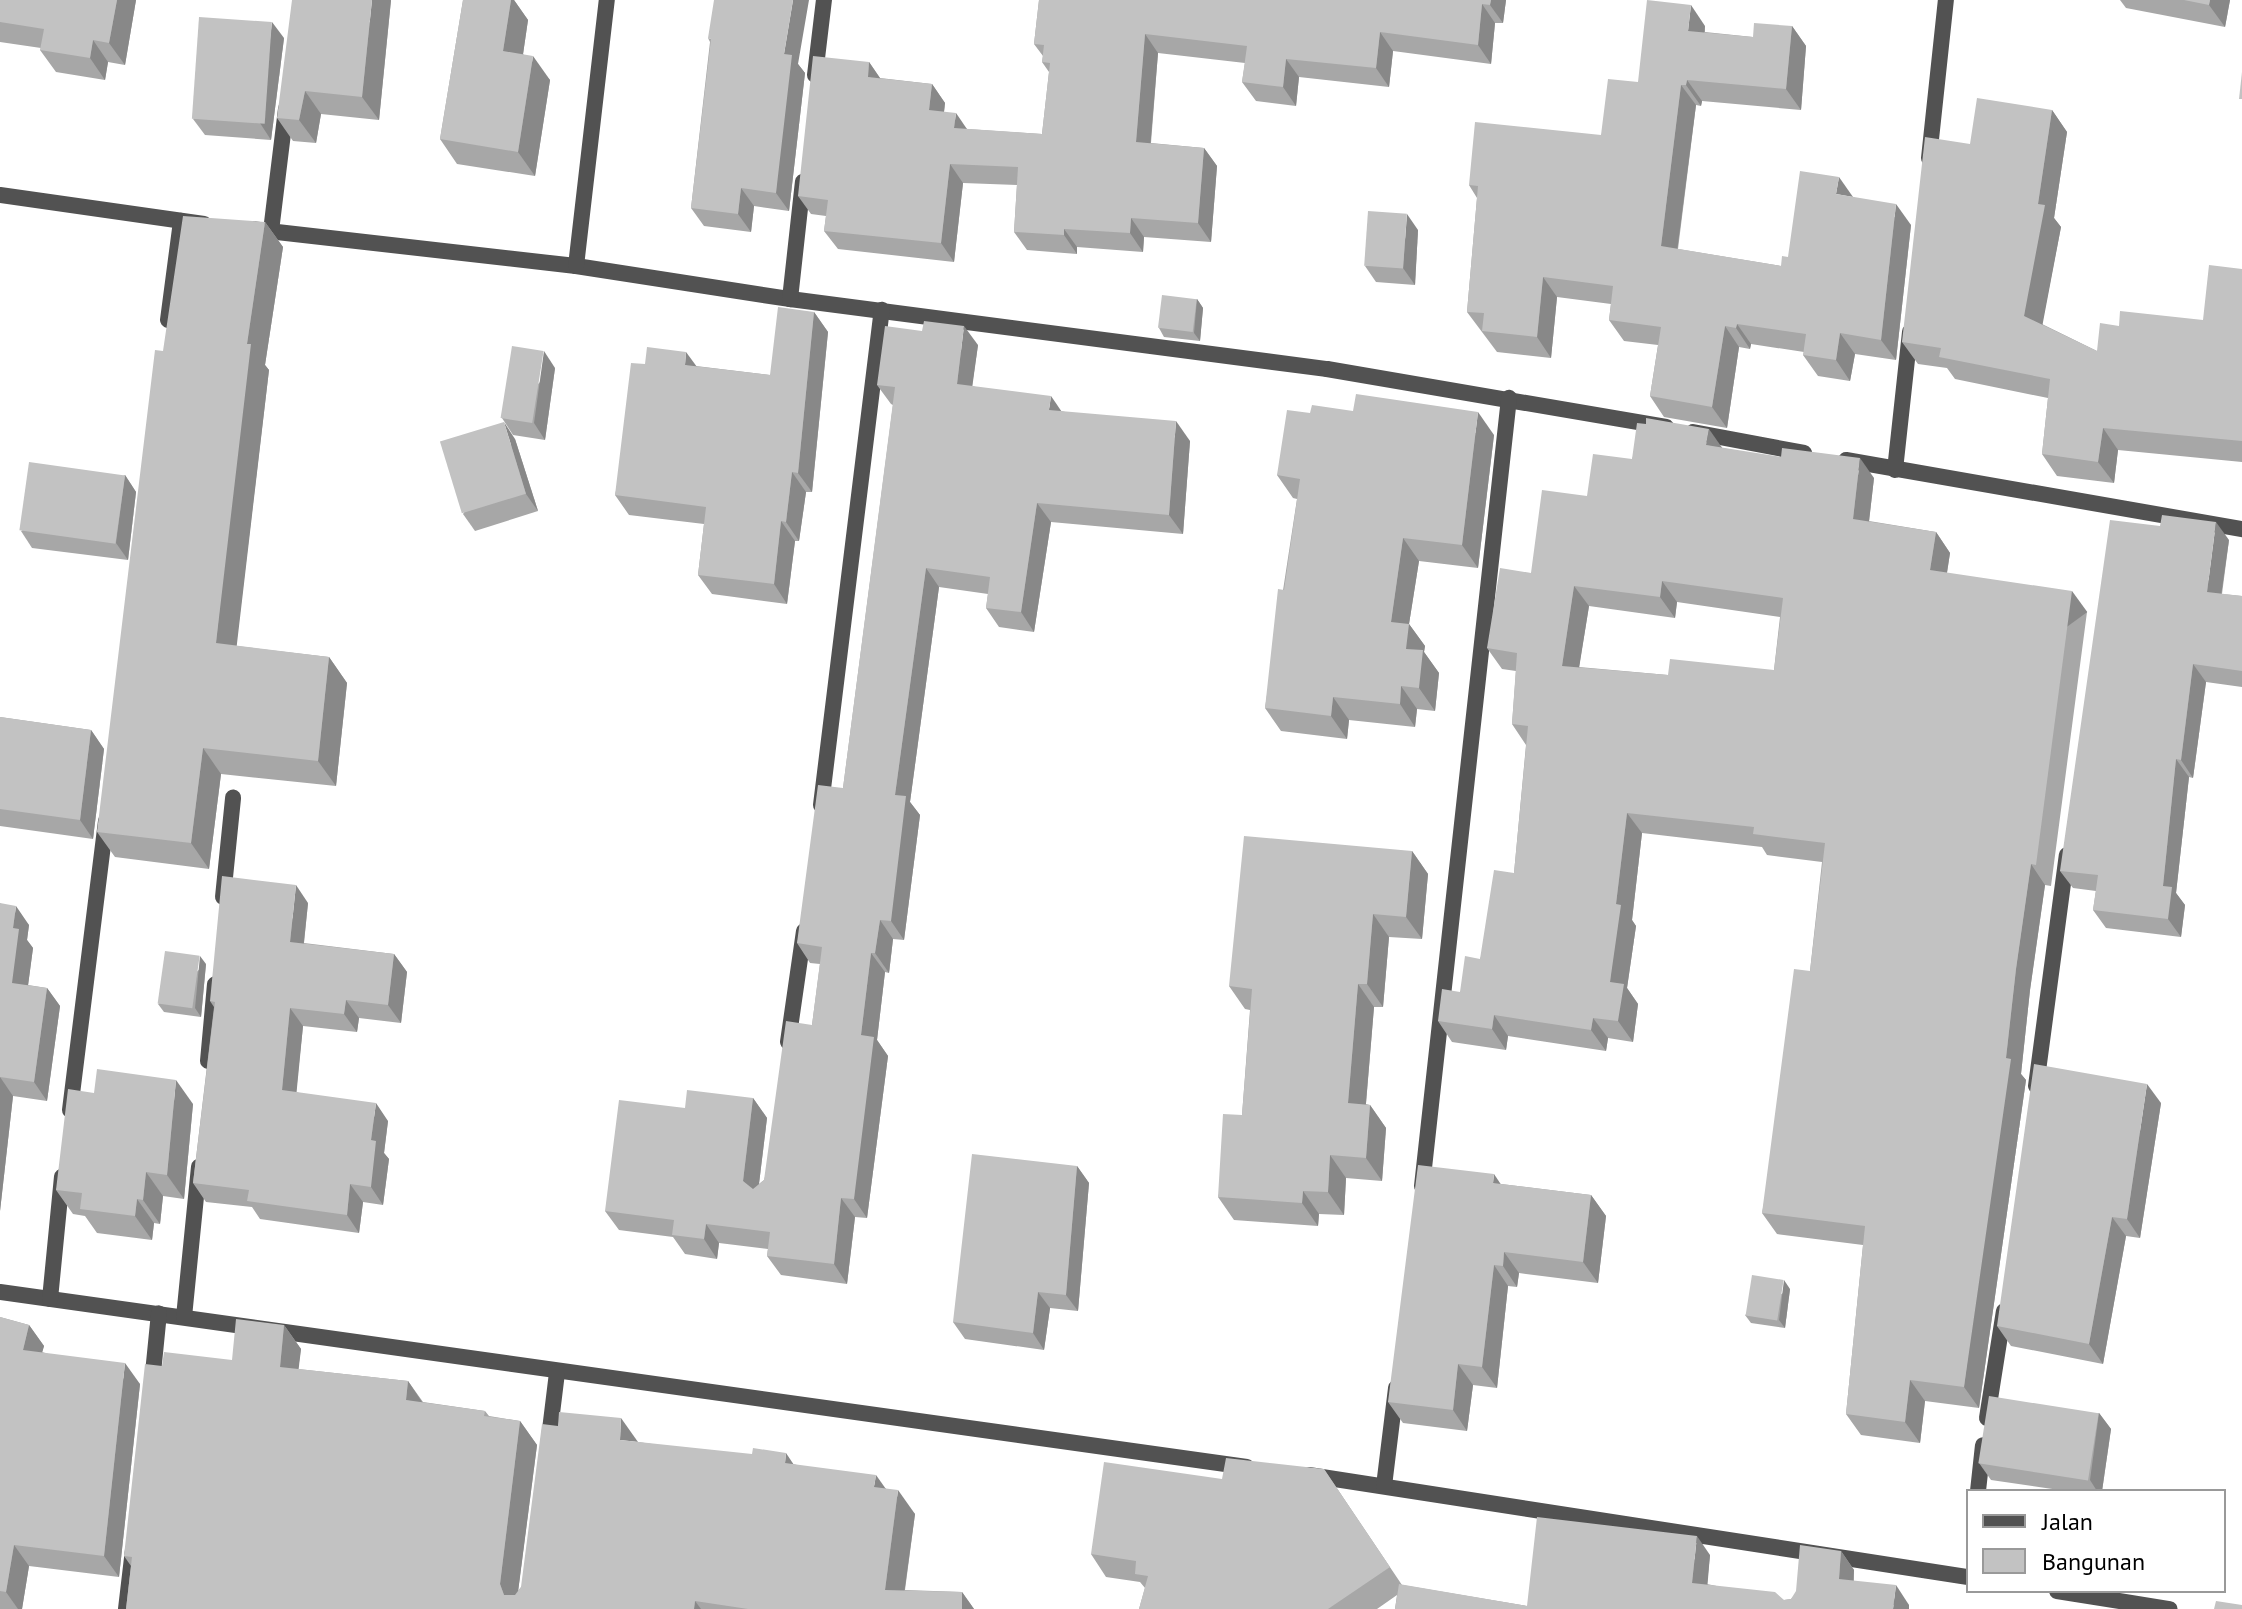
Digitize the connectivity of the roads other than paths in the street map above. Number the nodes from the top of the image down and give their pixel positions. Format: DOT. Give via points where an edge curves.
graph roads {
  1 [pos="607,0"];
  2 [pos="824,0"];
  3 [pos="1946,0"];
  4 [pos="288,92"];
  5 [pos="813,95"];
  6 [pos="806,158"];
  7 [pos="1927,172"];
  8 [pos="0,195"];
  9 [pos="181,221"];
  10 [pos="271,231"];
  11 [pos="576,266"];
  12 [pos="790,299"];
  13 [pos="882,310"];
  14 [pos="1912,313"];
  15 [pos="167,332"];
  16 [pos="1509,398"];
  17 [pos="1895,470"];
  18 [pos="2242,529"];
  19 [pos="233,798"];
  20 [pos="108,806"];
  21 [pos="818,825"];
  22 [pos="2069,833"];
  23 [pos="222,908"];
  24 [pos="805,918"];
  25 [pos="217,970"];
  26 [pos="786,1058"];
  27 [pos="207,1080"];
  28 [pos="2035,1098"];
  29 [pos="69,1121"];
  30 [pos="201,1143"];
  31 [pos="65,1153"];
  32 [pos="1419,1206"];
  33 [pos="0,1292"];
  34 [pos="50,1299"];
  35 [pos="2006,1300"];
  36 [pos="159,1313"];
  37 [pos="184,1317"];
  38 [pos="557,1373"];
  39 [pos="1398,1377"];
  40 [pos="149,1407"];
  41 [pos="545,1467"];
  42 [pos="1259,1469"];
  43 [pos="1291,1473"];
  44 [pos="1384,1486"];
  45 [pos="1978,1489"];
  46 [pos="135,1531"];
  47 [pos="1966,1577"];
  48 [pos="2069,1593"];
  49 [pos="2162,1608"];
  50 [pos="126,1609"];
  51 [pos="2170,1609"];
  1 -- 11 [label="street"];
  2 -- 5 [label="street"];
  3 -- 7 [label="street"];
  4 -- 10 [label="street"];
  6 -- 12 [label="street"];
  8 -- 9 [label="street"];
  9 -- 10 [label="street"];
  9 -- 15 [label="street"];
  10 -- 11 [label="street"];
  11 -- 12 [label="street"];
  12 -- 13 [label="street"];
  13 -- 16 [label="street"];
  13 -- 21 [label="street"];
  14 -- 17 [label="street"];
  16 -- 17 [label="street"];
  16 -- 32 [label="street"];
  17 -- 18 [label="street" via="2111,514"];
  19 -- 23 [label="street"];
  20 -- 29 [label="street"];
  22 -- 28 [label="street"];
  24 -- 26 [label="street"];
  25 -- 27 [label="street"];
  30 -- 37 [label="street"];
  31 -- 34 [label="street"];
  33 -- 34 [label="street"];
  34 -- 36 [label="street"];
  35 -- 45 [label="street"];
  36 -- 37 [label="street"];
  36 -- 40 [label="street"];
  37 -- 38 [label="street"];
  38 -- 41 [label="street"];
  38 -- 42 [label="street"];
  39 -- 44 [label="street"];
  43 -- 44 [label="street"];
  44 -- 47 [label="street" via="1803,1560"];
  46 -- 50 [label="street"];
  48 -- 49 [label="street"];
  49 -- 51 [label="street"];
}
